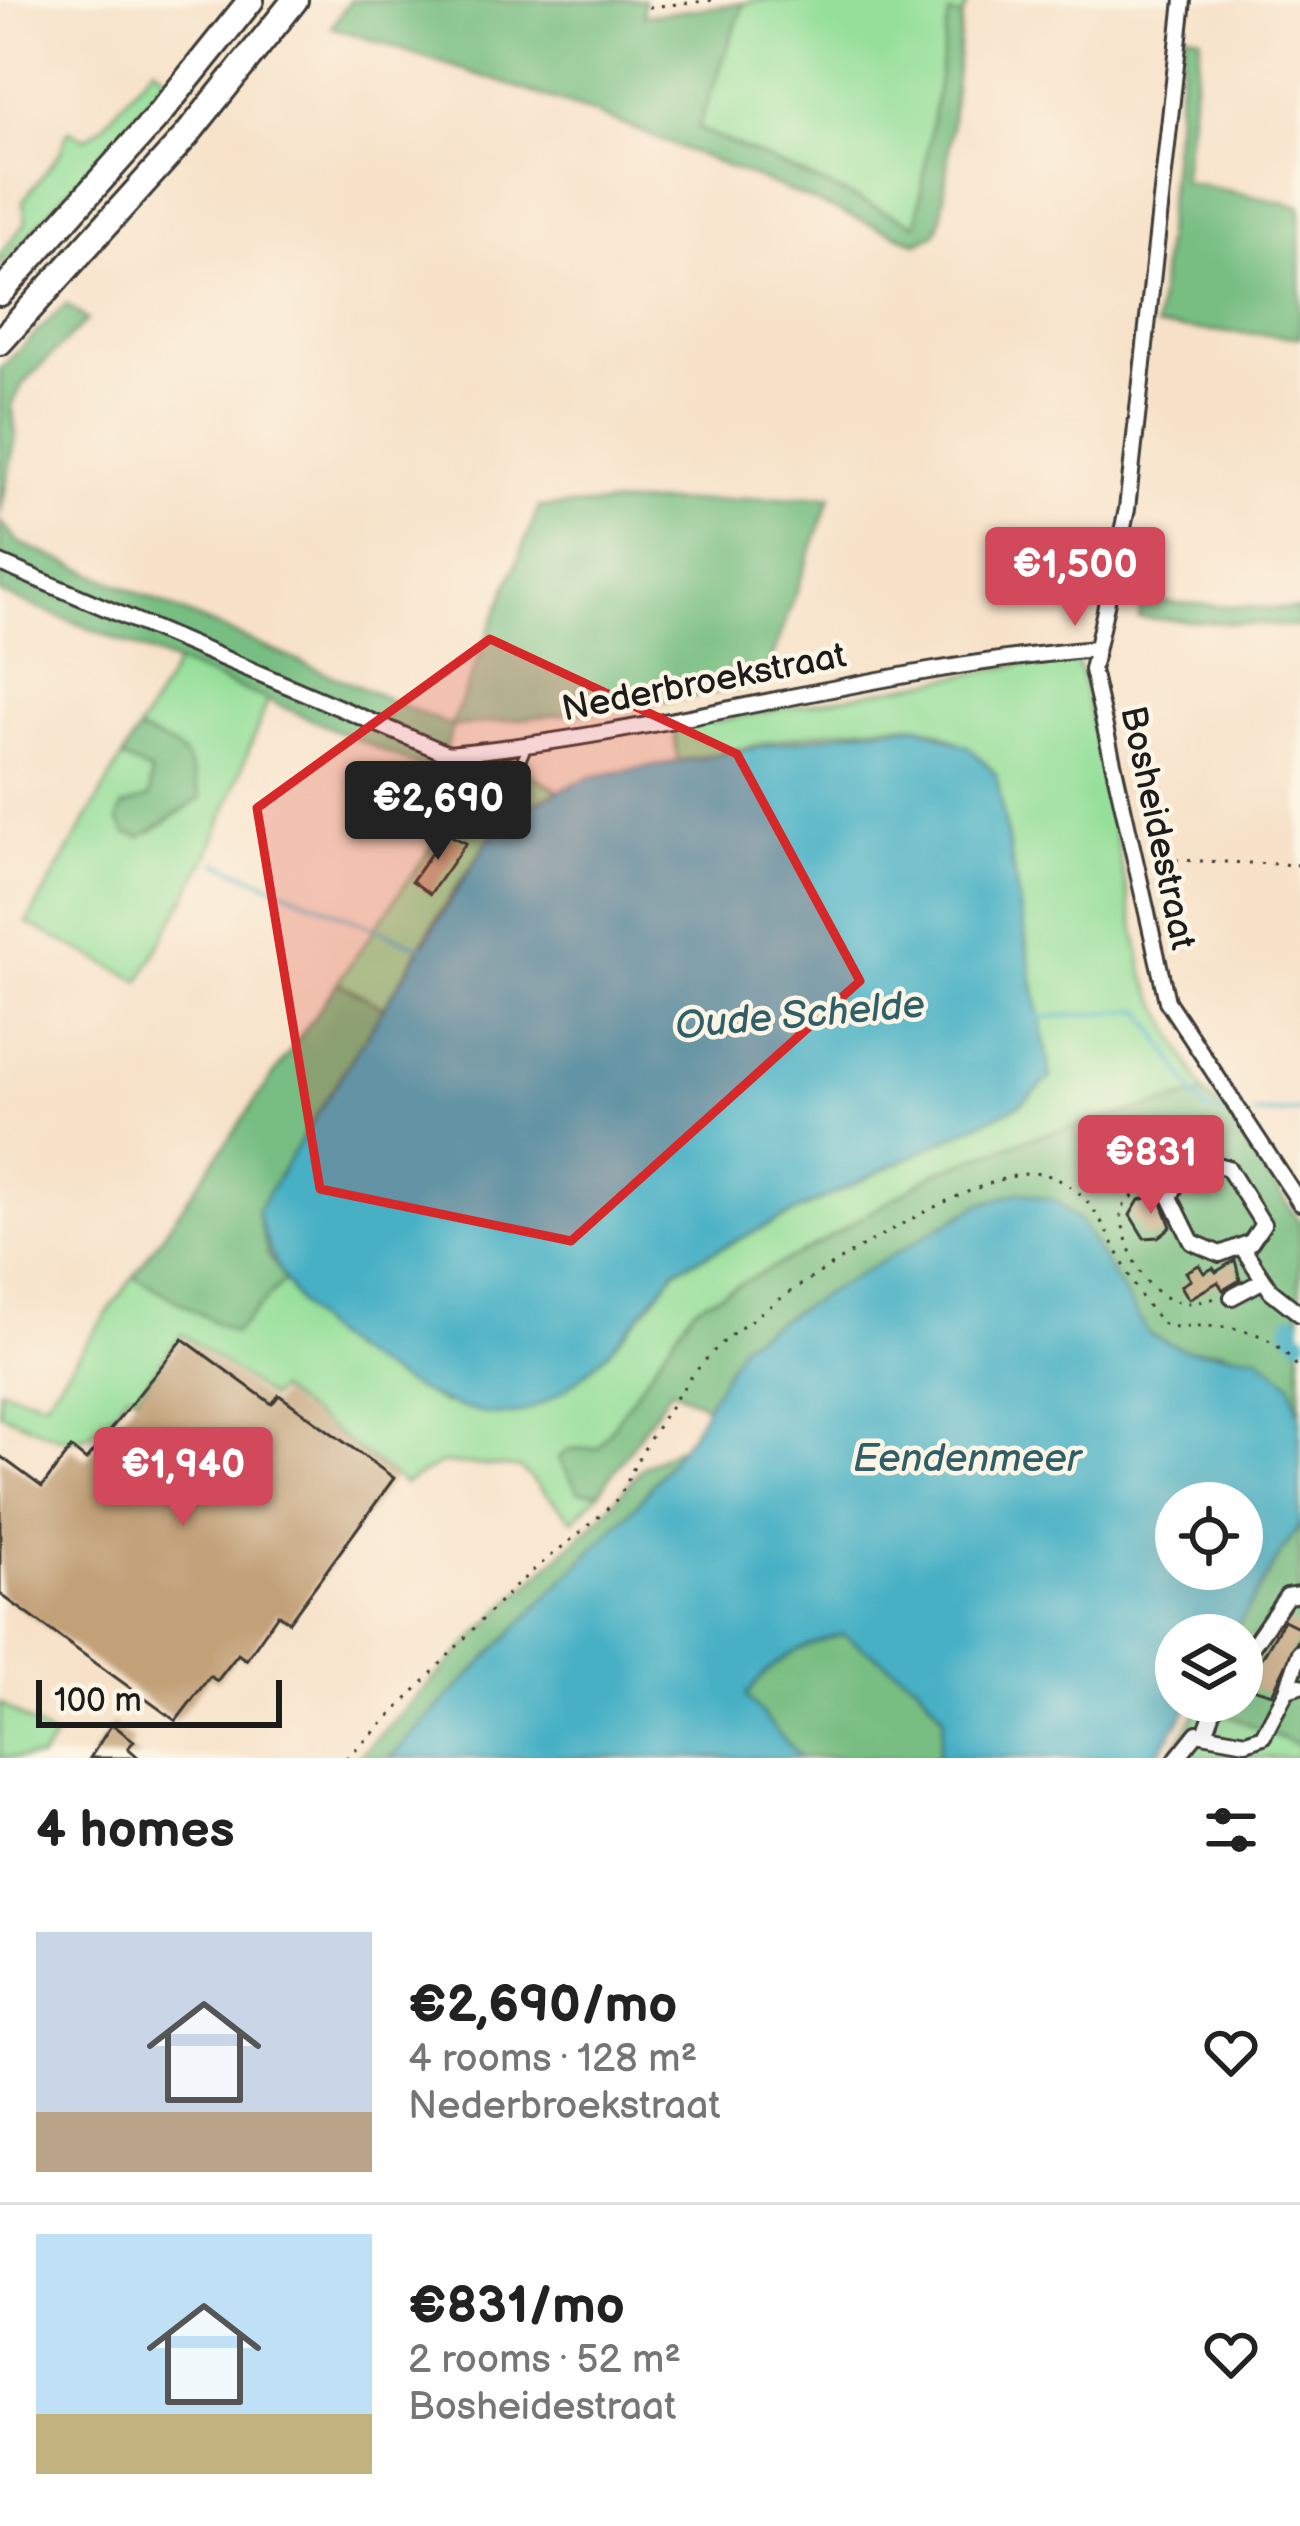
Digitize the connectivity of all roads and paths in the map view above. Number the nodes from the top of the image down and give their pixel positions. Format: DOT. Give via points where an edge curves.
graph roads {
  1 [pos="251,0"];
  2 [pos="295,0"];
  3 [pos="715,0"];
  4 [pos="1183,0"];
  5 [pos="649,7"];
  6 [pos="0,293"];
  7 [pos="0,342"];
  8 [pos="0,563"];
  9 [pos="1096,649"];
  10 [pos="527,747"];
  11 [pos="464,831"];
  12 [pos="1132,858"];
  13 [pos="1300,866"];
  14 [pos="1170,1190"];
  15 [pos="1300,1203"];
  16 [pos="1242,1246"];
  17 [pos="1264,1280"];
  18 [pos="1229,1294"];
  19 [pos="1300,1314"];
  20 [pos="1300,1371"];
  21 [pos="1300,1594"];
  22 [pos="1263,1631"];
  23 [pos="1300,1652"];
  24 [pos="1294,1688"];
  25 [pos="1209,1722"];
  26 [pos="1206,1731"];
  27 [pos="346,1758"];
  28 [pos="1177,1758"];
  1 -- 6 [label="highway"];
  2 -- 7 [label="highway"];
  3 -- 5 [label="path"];
  4 -- 9 [label="street, Bosheidestraat" via="1127,509"];
  8 -- 10 [label="street, Nederbroekstraat" via="448,754"];
  9 -- 10 [label="street, Nederbroekstraat" via="986,659"];
  9 -- 12 [label="street, Bosheidestraat" via="1092,670"];
  10 -- 11 [label="lane"];
  12 -- 13 [label="path"];
  12 -- 15 [label="street, Bosheidestraat" via="1167,1001"];
  14 -- 16 [label="street" via="1192,1242 1220,1254"];
  14 -- 16 [label="street" via="1205,1168 1228,1168 1263,1224"];
  14 -- 18 [label="path" via="1136,1193 1120,1210 1131,1253 1160,1299 1174,1305"];
  16 -- 17 [label="street"];
  17 -- 18 [label="street"];
  17 -- 19 [label="street"];
  20 -- 27 [label="path" via="1262,1333 1168,1327 1138,1298 1082,1194 1034,1172 1008,1176 806,1279 752,1317 707,1357 617,1499 522,1580"];
  21 -- 22 [label="street" via="1287,1596"];
  23 -- 24 [label="street"];
  24 -- 26 [label="street" via="1255,1740"];
  25 -- 26 [label="street"];
  26 -- 28 [label="street" via="1188,1739"];
}
